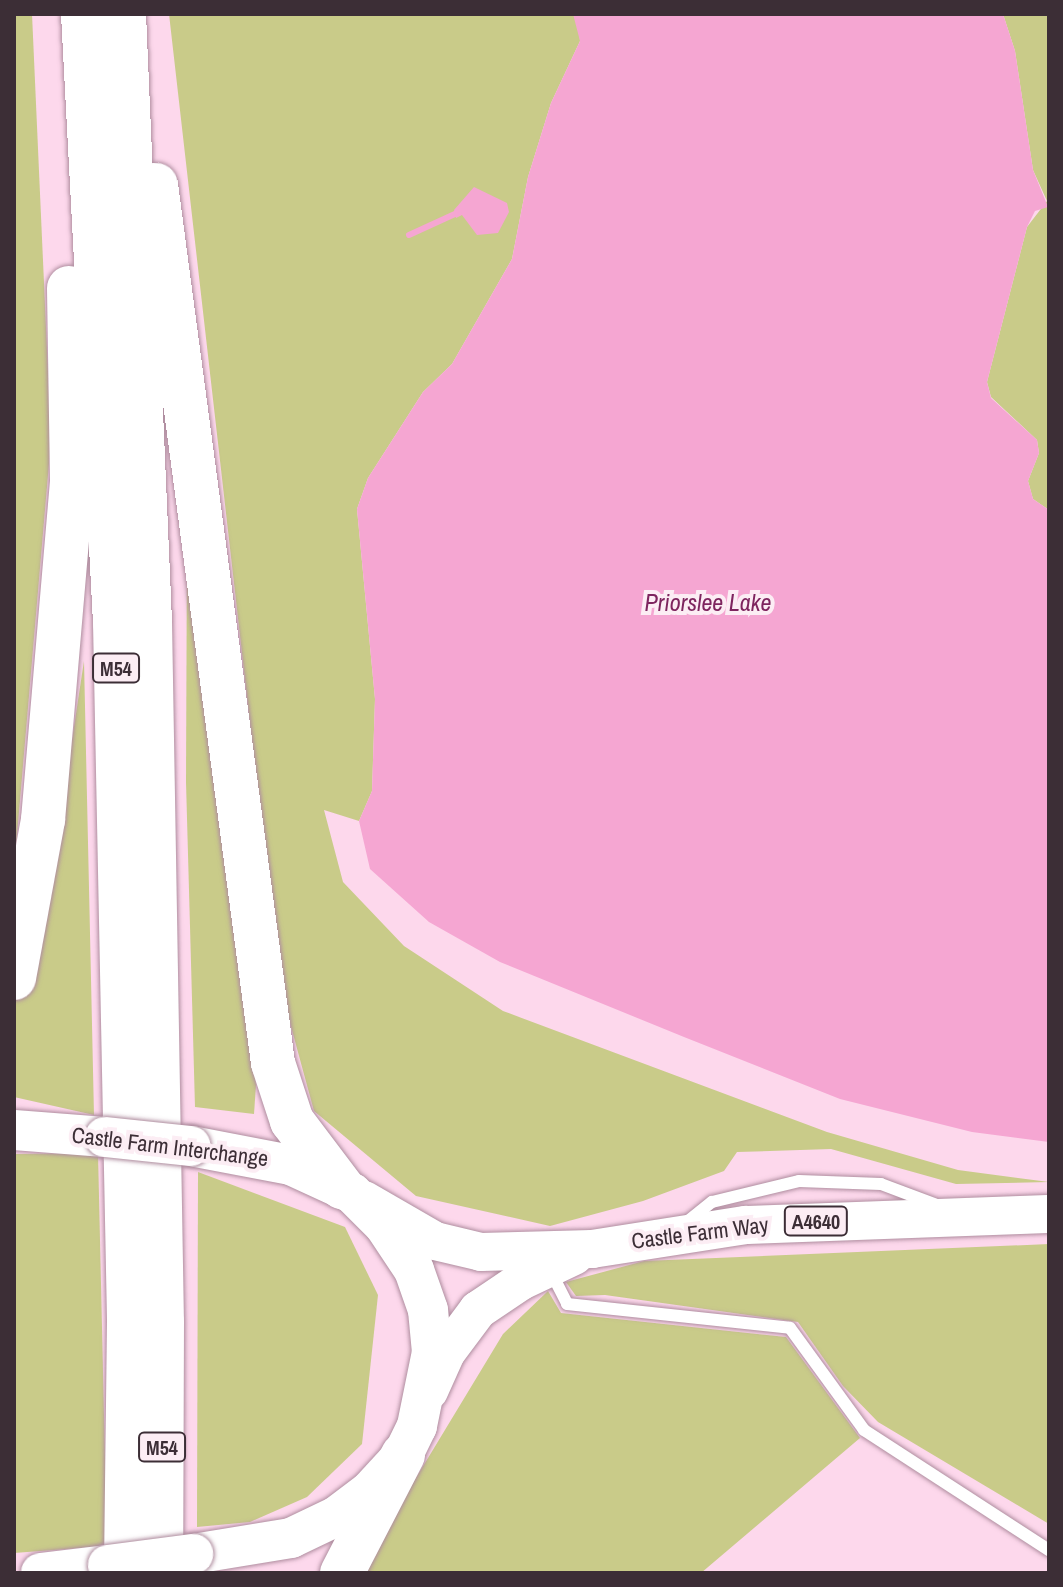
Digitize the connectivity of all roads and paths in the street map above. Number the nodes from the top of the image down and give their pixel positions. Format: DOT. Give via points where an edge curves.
graph roads {
  1 [pos="65,14"];
  2 [pos="83,14"];
  3 [pos="124,14"];
  4 [pos="133,14"];
  5 [pos="14,978"];
  6 [pos="14,1130"];
  7 [pos="347,1190"];
  8 [pos="1049,1214"];
  9 [pos="592,1249"];
  10 [pos="548,1267"];
  11 [pos="426,1397"];
  12 [pos="403,1455"];
  13 [pos="1049,1550"];
  14 [pos="177,1563"];
  15 [pos="117,1569"];
  16 [pos="41,1573"];
  17 [pos="342,1573"];
  1 -- 5 [label="highway" via="72,480 43,820"];
  2 -- 15 [label="highway, M54" via="115,622 129,1322"];
  3 -- 14 [label="highway, M54" via="150,622 162,1322"];
  4 -- 7 [label="highway" via="273,1063 292,1121"];
  6 -- 7 [label="highway, Castle Farm Interchange, bridge" via="191,1146 291,1165"];
  7 -- 9 [label="main road, Castle Farm Way / A4640" via="435,1241 455,1247 481,1252"];
  7 -- 11 [label="highway, Castle Farm Interchange" via="405,1254 423,1290 431,1329"];
  8 -- 9 [label="main road, Castle Farm Way / A4640" via="746,1225"];
  9 -- 10 [label="main road, Castle Farm Way / A4640"];
  10 -- 11 [label="main road, Castle Farm Way / A4640" via="478,1310 446,1353"];
  10 -- 13 [label="lane" via="567,1304 790,1328 864,1430"];
  11 -- 12 [label="highway, Castle Farm Interchange"];
  12 -- 14 [label="highway, Castle Farm Interchange" via="370,1491 308,1532"];
  12 -- 17 [label="highway"];
  14 -- 15 [label="highway, Castle Farm Interchange, bridge"];
  15 -- 16 [label="highway, Castle Farm Interchange"];
}
